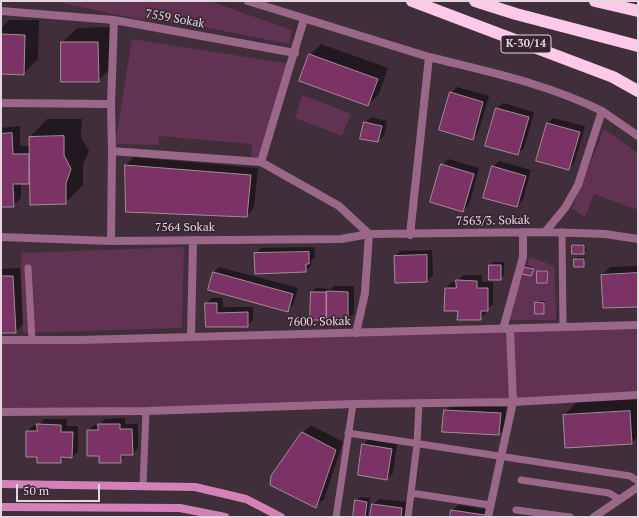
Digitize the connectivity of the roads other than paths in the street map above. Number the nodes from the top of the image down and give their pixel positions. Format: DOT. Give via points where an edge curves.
graph roads {
  1 [pos="248,1"];
  2 [pos="412,1"];
  3 [pos="475,1"];
  4 [pos="596,1"];
  5 [pos="1,11"];
  6 [pos="638,11"];
  7 [pos="114,20"];
  8 [pos="304,20"];
  9 [pos="638,46"];
  10 [pos="295,53"];
  11 [pos="429,57"];
  12 [pos="638,91"];
  13 [pos="1,103"];
  14 [pos="111,104"];
  15 [pos="602,111"];
  16 [pos="638,136"];
  17 [pos="112,150"];
  18 [pos="261,162"];
  19 [pos="523,232"];
  20 [pos="545,232"];
  21 [pos="562,232"];
  22 [pos="369,234"];
  23 [pos="410,235"];
  24 [pos="1,237"];
  25 [pos="638,239"];
  26 [pos="111,240"];
  27 [pos="193,240"];
  28 [pos="28,268"];
  29 [pos="638,325"];
  30 [pos="563,328"];
  31 [pos="506,329"];
  32 [pos="356,333"];
  33 [pos="191,337"];
  34 [pos="1,340"];
  35 [pos="32,340"];
  36 [pos="638,395"];
  37 [pos="513,402"];
  38 [pos="419,403"];
  39 [pos="353,404"];
  40 [pos="146,411"];
  41 [pos="1,412"];
  42 [pos="348,433"];
  43 [pos="417,444"];
  44 [pos="500,456"];
  45 [pos="521,480"];
  46 [pos="638,481"];
  47 [pos="1,484"];
  48 [pos="144,486"];
  49 [pos="638,487"];
  50 [pos="411,493"];
  51 [pos="619,499"];
  52 [pos="490,505"];
  53 [pos="1,507"];
  54 [pos="516,510"];
  55 [pos="225,517"];
  56 [pos="281,517"];
  57 [pos="336,517"];
  58 [pos="408,517"];
  59 [pos="488,517"];
  60 [pos="570,517"];
  61 [pos="594,517"];
  1 -- 8 [label="street"];
  2 -- 12 [label="highway, K-30/14" via="613,77"];
  3 -- 9 [label="highway"];
  4 -- 6 [label="highway"];
  5 -- 7 [label="street, 7559 Sokak"];
  7 -- 10 [label="street, 7559 Sokak"];
  7 -- 14 [label="street"];
  8 -- 10 [label="street"];
  8 -- 11 [label="street"];
  10 -- 18 [label="street"];
  11 -- 15 [label="street" via="529,82 572,96"];
  11 -- 23 [label="street"];
  13 -- 14 [label="street"];
  14 -- 17 [label="street"];
  15 -- 16 [label="street"];
  15 -- 20 [label="street, 7563/3. Sokak" via="578,185 565,208"];
  17 -- 18 [label="street"];
  17 -- 26 [label="street"];
  18 -- 22 [label="street" via="339,206"];
  19 -- 20 [label="street, 7563/3. Sokak"];
  19 -- 23 [label="street, 7563/3. Sokak"];
  19 -- 31 [label="street" via="523,257"];
  20 -- 21 [label="street"];
  21 -- 25 [label="street"];
  21 -- 30 [label="lane"];
  22 -- 23 [label="street, 7563/3. Sokak"];
  22 -- 27 [label="street, 7564 Sokak" via="341,239"];
  22 -- 32 [label="street" via="364,293"];
  24 -- 26 [label="street, 7564 Sokak"];
  26 -- 27 [label="street, 7564 Sokak"];
  27 -- 33 [label="street"];
  28 -- 35 [label="lane"];
  29 -- 30 [label="street, 7600. Sokak"];
  30 -- 31 [label="street, 7600. Sokak"];
  31 -- 32 [label="street, 7600. Sokak"];
  31 -- 37 [label="street"];
  32 -- 33 [label="street, 7600. Sokak"];
  33 -- 35 [label="street, 7600. Sokak"];
  34 -- 35 [label="street, 7600. Sokak"];
  36 -- 37 [label="street"];
  37 -- 38 [label="street"];
  37 -- 44 [label="street"];
  38 -- 39 [label="street"];
  38 -- 43 [label="lane"];
  39 -- 40 [label="street"];
  39 -- 42 [label="lane"];
  40 -- 41 [label="street"];
  40 -- 48 [label="lane"];
  42 -- 43 [label="lane"];
  42 -- 57 [label="lane"];
  43 -- 44 [label="lane"];
  43 -- 50 [label="lane"];
  44 -- 46 [label="lane" via="630,476"];
  44 -- 52 [label="street"];
  45 -- 51 [label="lane" via="608,493"];
  47 -- 48 [label="street"];
  48 -- 56 [label="street" via="195,487 246,499"];
  49 -- 51 [label="street"];
  50 -- 52 [label="lane"];
  50 -- 58 [label="lane"];
  51 -- 61 [label="street"];
  52 -- 59 [label="street"];
  53 -- 55 [label="street" via="180,508"];
  54 -- 60 [label="lane"];
}
